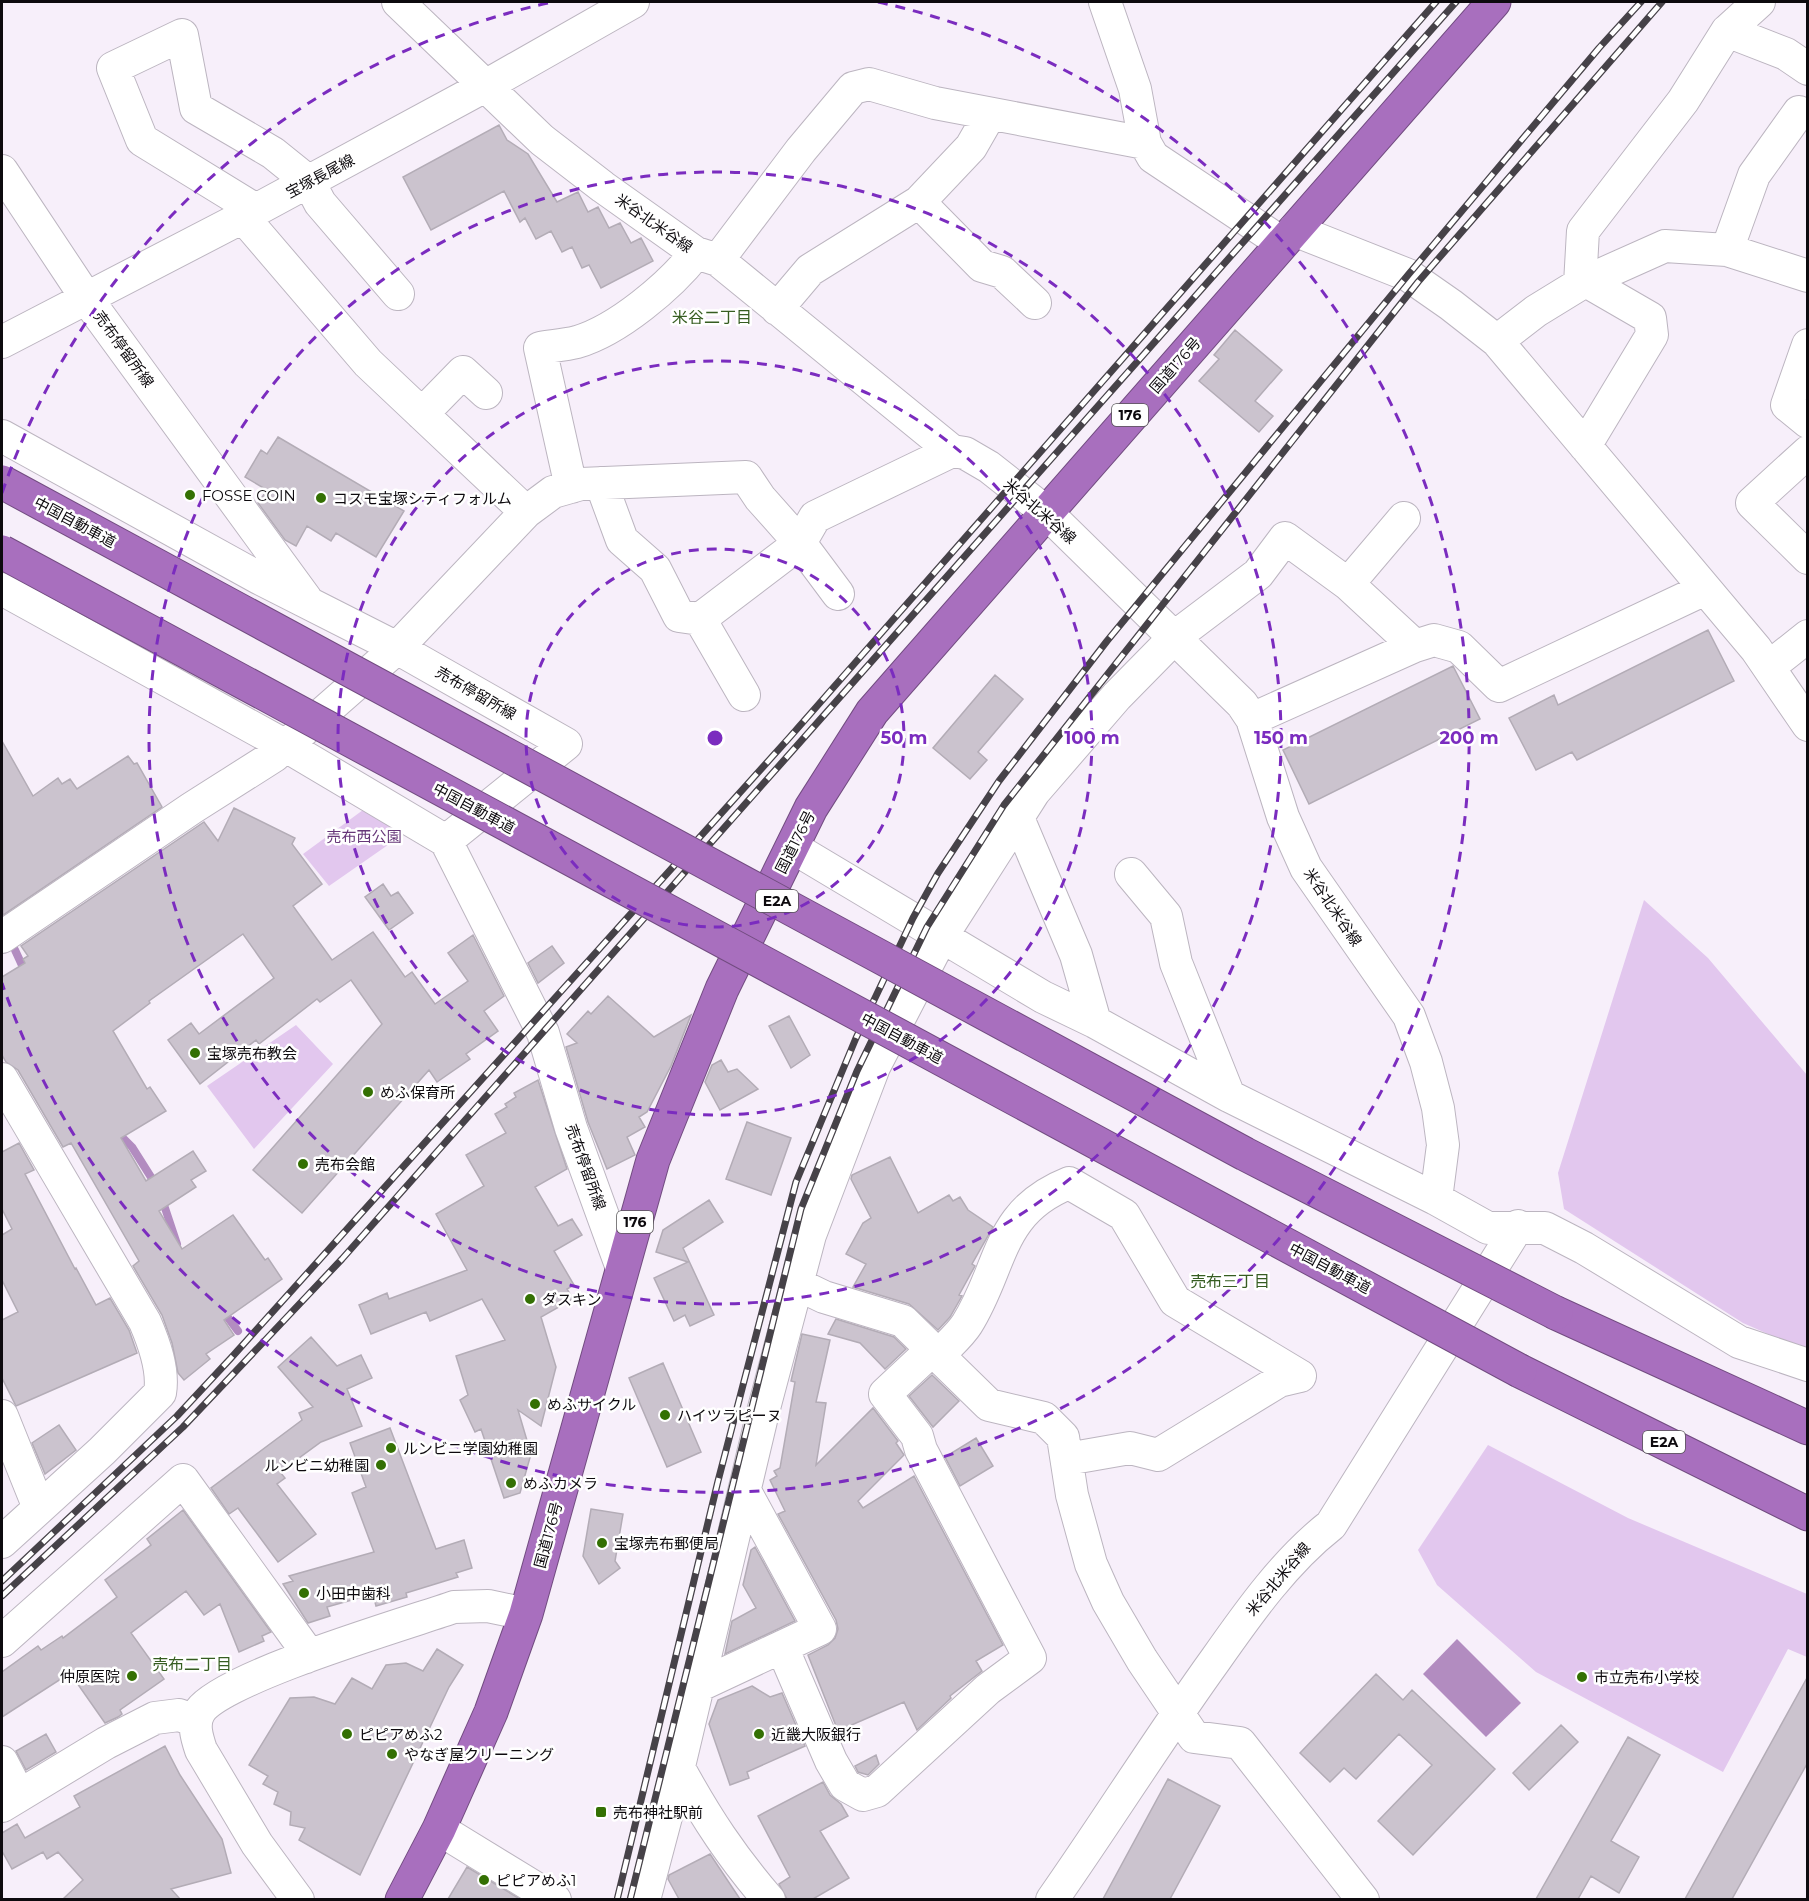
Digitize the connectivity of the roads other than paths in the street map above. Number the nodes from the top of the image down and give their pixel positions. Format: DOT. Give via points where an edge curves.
graph roads {
  1 [pos="398,2"];
  2 [pos="633,2"];
  3 [pos="1105,2"];
  4 [pos="1494,2"];
  5 [pos="1759,2"];
  6 [pos="1727,31"];
  7 [pos="1808,69"];
  8 [pos="487,86"];
  9 [pos="1799,112"];
  10 [pos="990,114"];
  11 [pos="1145,143"];
  12 [pos="2,171"];
  13 [pos="309,182"];
  14 [pos="919,202"];
  15 [pos="250,214"];
  16 [pos="1288,236"];
  17 [pos="1727,250"];
  18 [pos="707,256"];
  19 [pos="1808,276"];
  20 [pos="1583,282"];
  21 [pos="399,294"];
  22 [pos="87,299"];
  23 [pos="1035,303"];
  24 [pos="777,309"];
  25 [pos="1497,341"];
  26 [pos="2,342"];
  27 [pos="1808,345"];
  28 [pos="486,393"];
  29 [pos="422,414"];
  30 [pos="1808,422"];
  31 [pos="2,436"];
  32 [pos="1585,446"];
  33 [pos="952,451"];
  34 [pos="1808,452"];
  35 [pos="2,483"];
  36 [pos="586,485"];
  37 [pos="526,512"];
  38 [pos="1046,512"];
  39 [pos="1404,518"];
  40 [pos="800,543"];
  41 [pos="2,552"];
  42 [pos="1808,558"];
  43 [pos="1348,584"];
  44 [pos="2,589"];
  45 [pos="1705,589"];
  46 [pos="838,594"];
  47 [pos="310,604"];
  48 [pos="700,619"];
  49 [pos="1176,636"];
  50 [pos="1808,636"];
  51 [pos="1415,646"];
  52 [pos="397,648"];
  53 [pos="1769,668"];
  54 [pos="744,695"];
  55 [pos="1252,719"];
  56 [pos="1808,725"];
  57 [pos="285,746"];
  58 [pos="1018,818"];
  59 [pos="446,841"];
  60 [pos="792,847"];
  61 [pos="1131,874"];
  62 [pos="942,936"];
  63 [pos="2,937"];
  64 [pos="1095,1022"];
  65 [pos="1229,1096"];
  66 [pos="6,1098"];
  67 [pos="1436,1198"];
  68 [pos="1518,1226"];
  69 [pos="622,1268"];
  70 [pos="797,1284"];
  71 [pos="936,1352"];
  72 [pos="1808,1365"];
  73 [pos="2,1416"];
  74 [pos="1808,1428"];
  75 [pos="1067,1459"];
  76 [pos="745,1491"];
  77 [pos="39,1508"];
  78 [pos="1808,1514"];
  79 [pos="2,1542"];
  80 [pos="526,1614"];
  81 [pos="2,1641"];
  82 [pos="782,1647"];
  83 [pos="306,1657"];
  84 [pos="698,1686"];
  85 [pos="1178,1712"];
  86 [pos="196,1721"];
  87 [pos="2,1762"];
  88 [pos="679,1768"];
  89 [pos="10,1800"];
  90 [pos="439,1829"];
  91 [pos="298,1899"];
  92 [pos="402,1899"];
  93 [pos="555,1899"];
  94 [pos="644,1899"];
  95 [pos="769,1899"];
  96 [pos="1052,1899"];
  97 [pos="1363,1899"];
  1 -- 8 [label="street, 米谷北米谷線"];
  2 -- 8 [label="street, 宝塚長尾線"];
  3 -- 11 [label="street" via="1135,89"];
  4 -- 16 [label="highway, 国道176号 / 176"];
  5 -- 6 [label="street"];
  6 -- 7 [label="street" via="1786,54"];
  6 -- 20 [label="street" via="1683,101 1583,231"];
  8 -- 13 [label="street, 宝塚長尾線"];
  8 -- 18 [label="street, 米谷北米谷線" via="542,140 603,187"];
  9 -- 17 [label="street" via="1754,175"];
  10 -- 11 [label="street"];
  10 -- 14 [label="street" via="971,147"];
  10 -- 18 [label="street" via="869,84 853,88"];
  11 -- 16 [label="street" via="1153,157"];
  12 -- 22 [label="street, 売布停留所線"];
  13 -- 15 [label="street, 宝塚長尾線"];
  13 -- 15 [label="street" via="273,153 196,108 182,35 113,68 142,140"];
  13 -- 21 [label="street" via="320,203"];
  14 -- 23 [label="street" via="982,266 1002,272"];
  14 -- 24 [label="street" via="810,270"];
  15 -- 22 [label="street, 宝塚長尾線"];
  15 -- 29 [label="street" via="368,363"];
  16 -- 25 [label="street" via="1408,276"];
  16 -- 38 [label="highway, 国道176号 / 176"];
  17 -- 19 [label="street"];
  17 -- 20 [label="street" via="1665,246"];
  18 -- 24 [label="street, 米谷北米谷線"];
  18 -- 36 [label="street" via="639,308 577,342 540,348"];
  20 -- 25 [label="street"];
  20 -- 32 [label="street" via="1650,318 1652,334"];
  22 -- 26 [label="street, 宝塚長尾線"];
  22 -- 47 [label="street, 売布停留所線"];
  24 -- 33 [label="street, 米谷北米谷線"];
  25 -- 32 [label="street"];
  27 -- 30 [label="street" via="1788,405"];
  28 -- 29 [label="street" via="463,372"];
  29 -- 37 [label="street"];
  31 -- 47 [label="street"];
  32 -- 45 [label="street"];
  33 -- 38 [label="street, 米谷北米谷線" via="965,453 989,467"];
  33 -- 40 [label="street" via="815,517"];
  34 -- 42 [label="street" via="1752,502"];
  35 -- 74 [label="highway, 中国自動車道 / E2A, bridge" via="1245,1154 1556,1312"];
  36 -- 37 [label="street" via="552,492"];
  36 -- 40 [label="street" via="746,477"];
  36 -- 48 [label="street" via="622,540 654,570 679,616"];
  37 -- 52 [label="street"];
  38 -- 49 [label="street, 米谷北米谷線" via="1137,603"];
  38 -- 60 [label="highway, 国道176号 / 176" via="872,712 811,808"];
  39 -- 43 [label="street"];
  40 -- 46 [label="street"];
  40 -- 48 [label="street"];
  41 -- 78 [label="highway, 中国自動車道 / E2A, bridge" via="1520,1371"];
  43 -- 49 [label="street" via="1285,538 1258,574"];
  43 -- 51 [label="street"];
  44 -- 57 [label="street"];
  45 -- 51 [label="street" via="1499,686 1460,647 1434,640"];
  45 -- 53 [label="street"];
  47 -- 52 [label="street, 売布停留所線"];
  48 -- 54 [label="street"];
  49 -- 55 [label="street, 米谷北米谷線"];
  49 -- 58 [label="street" via="1117,696 1034,792"];
  50 -- 53 [label="street"];
  51 -- 55 [label="street"];
  52 -- 57 [label="street"];
  52 -- 59 [label="street, 売布停留所線" via="566,744"];
  53 -- 56 [label="street"];
  55 -- 67 [label="street, 米谷北米谷線" via="1283,817 1306,868 1409,1016 1438,1108 1443,1145"];
  57 -- 59 [label="street"];
  57 -- 63 [label="street"];
  58 -- 62 [label="street"];
  58 -- 64 [label="street" via="1076,954"];
  59 -- 69 [label="street, 売布停留所線" via="543,1033 571,1128"];
  60 -- 62 [label="street"];
  60 -- 69 [label="highway, 国道176号 / 176" via="722,989 653,1160"];
  61 -- 65 [label="street" via="1166,916 1176,963"];
  62 -- 64 [label="street" via="1043,997"];
  62 -- 70 [label="street" via="874,1067 810,1235"];
  64 -- 65 [label="street"];
  65 -- 67 [label="street"];
  66 -- 77 [label="street" via="145,1322 162,1384 160,1393 144,1410"];
  67 -- 68 [label="street" via="1488,1228"];
  68 -- 72 [label="street" via="1545,1228 1739,1342"];
  68 -- 85 [label="street, 米谷北米谷線" via="1331,1525 1308,1542 1243,1622"];
  69 -- 80 [label="highway, 国道176号 / 176"];
  70 -- 71 [label="street" via="824,1297 903,1321"];
  70 -- 76 [label="street"];
  71 -- 75 [label="street" via="989,1406 1044,1418 1063,1437"];
  71 -- 75 [label="street" via="966,1325 1000,1246 1022,1212 1047,1192 1069,1183 1124,1215 1175,1301 1300,1376 1279,1381 1158,1455 1131,1448"];
  71 -- 82 [label="street" via="885,1394 917,1436 1030,1658 988,1689 877,1791 863,1795 845,1785 831,1761"];
  73 -- 77 [label="street"];
  75 -- 85 [label="street" via="1072,1495 1091,1564 1108,1602"];
  76 -- 82 [label="street" via="820,1629"];
  76 -- 84 [label="street"];
  77 -- 79 [label="street"];
  80 -- 83 [label="street" via="488,1606 454,1607"];
  80 -- 90 [label="highway, 国道176号 / 176" via="491,1712"];
  81 -- 83 [label="street" via="183,1480 302,1645"];
  82 -- 84 [label="street"];
  83 -- 86 [label="street" via="209,1701"];
  84 -- 88 [label="street"];
  85 -- 96 [label="street, 米谷北米谷線"];
  85 -- 97 [label="street" via="1194,1737 1240,1743"];
  86 -- 89 [label="street" via="179,1714 155,1718"];
  86 -- 91 [label="street" via="196,1734 206,1759 257,1844"];
  87 -- 89 [label="street"];
  88 -- 94 [label="street"];
  88 -- 95 [label="street" via="730,1854"];
  90 -- 92 [label="highway, 国道176号 / 176"];
  90 -- 93 [label="street"];
}
